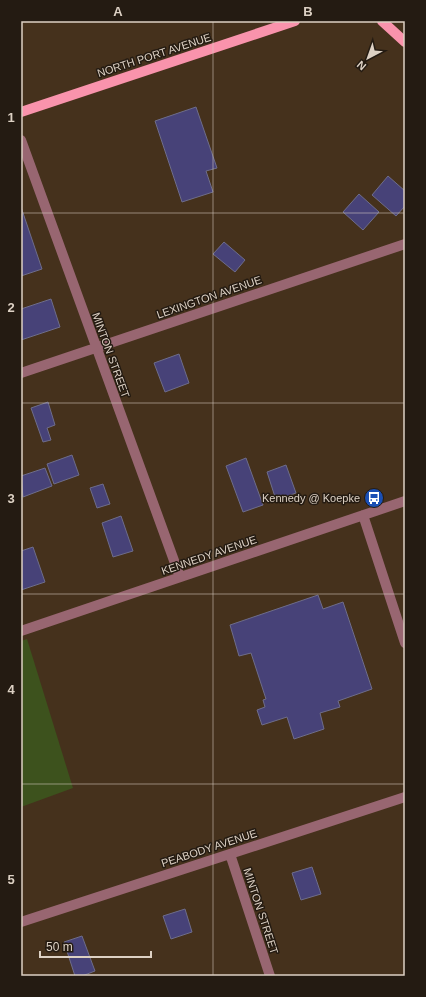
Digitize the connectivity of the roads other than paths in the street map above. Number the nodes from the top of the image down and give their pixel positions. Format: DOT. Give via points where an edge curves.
graph roads {
  1 [pos="295,21"];
  2 [pos="382,21"];
  3 [pos="405,42"];
  4 [pos="21,112"];
  5 [pos="21,140"];
  6 [pos="405,244"];
  7 [pos="96,348"];
  8 [pos="21,373"];
  9 [pos="405,501"];
  10 [pos="363,515"];
  11 [pos="180,577"];
  12 [pos="21,631"];
  13 [pos="405,643"];
  14 [pos="405,797"];
  15 [pos="230,854"];
  16 [pos="21,922"];
  17 [pos="270,976"];
  1 -- 4 [label="main road, NORTH PORT AVENUE"];
  2 -- 3 [label="main road"];
  5 -- 7 [label="street, MINTON STREET"];
  6 -- 7 [label="street, LEXINGTON AVENUE"];
  7 -- 8 [label="street, LEXINGTON AVENUE"];
  7 -- 11 [label="street, MINTON STREET"];
  9 -- 10 [label="street, KENNEDY AVENUE"];
  10 -- 11 [label="street, KENNEDY AVENUE"];
  10 -- 13 [label="street"];
  11 -- 12 [label="street, KENNEDY AVENUE"];
  14 -- 15 [label="street, PEABODY AVENUE"];
  15 -- 16 [label="street, PEABODY AVENUE"];
  15 -- 17 [label="street, MINTON STREET"];
}
